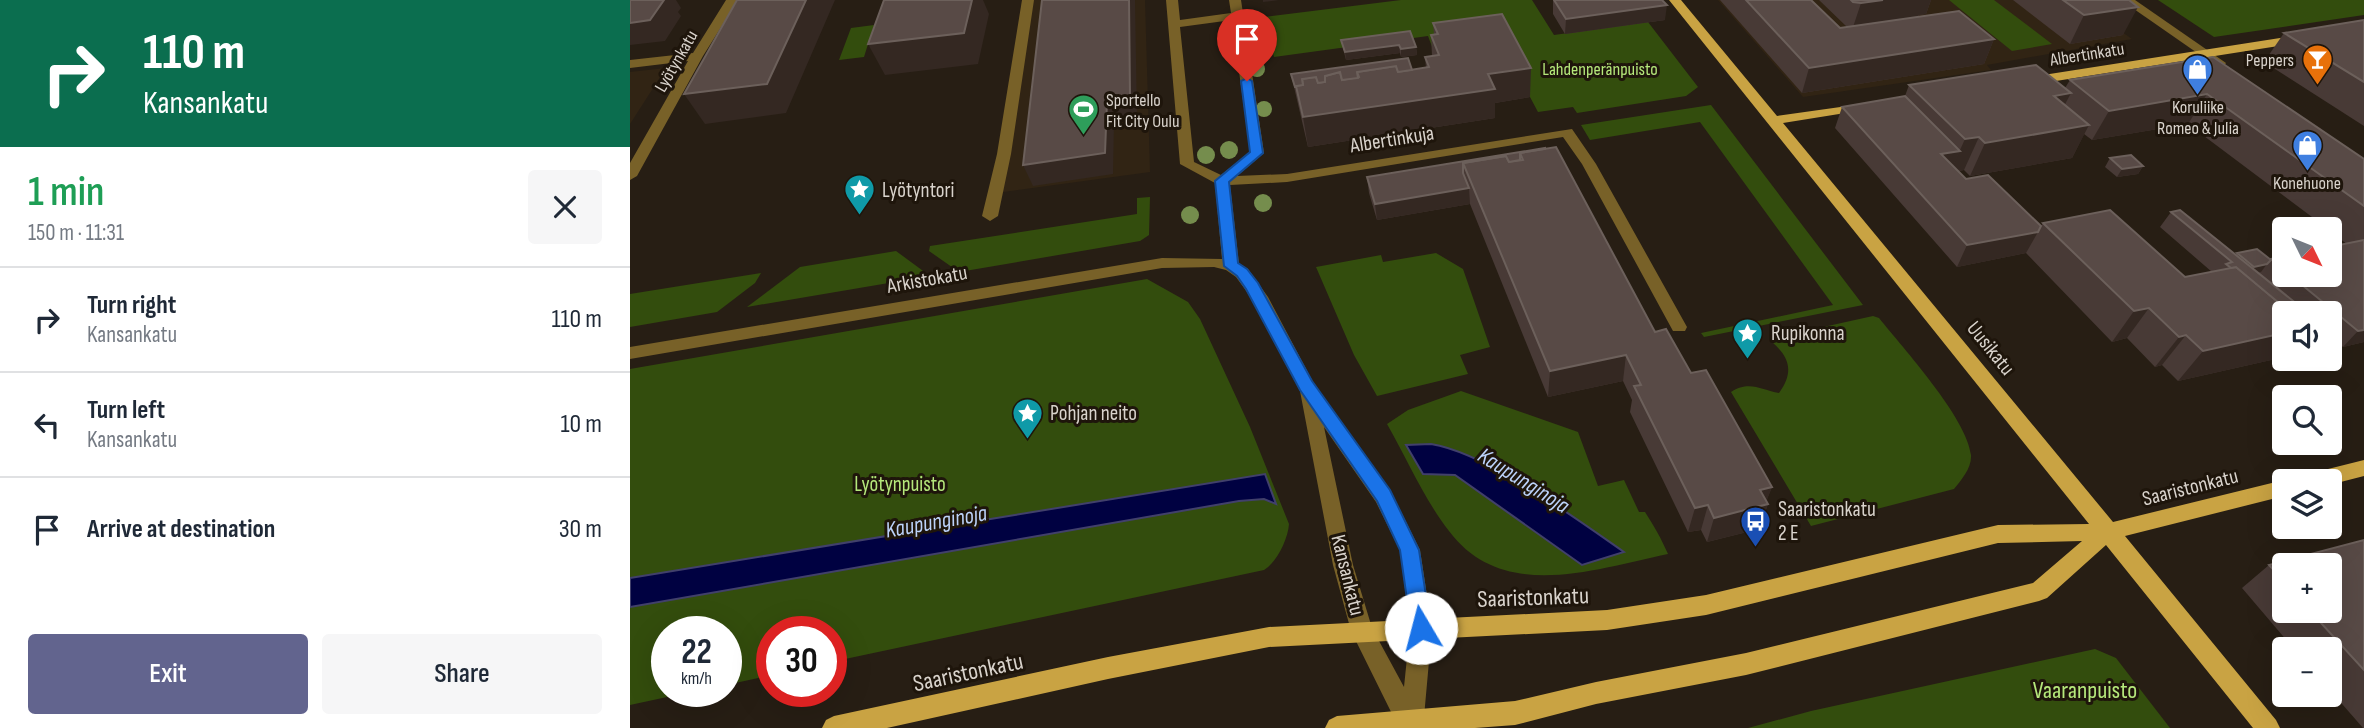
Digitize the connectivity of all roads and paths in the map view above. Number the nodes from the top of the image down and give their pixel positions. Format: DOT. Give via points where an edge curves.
graph roads {
  1 [pos="733,0"];
  2 [pos="1028,0"];
  3 [pos="1172,0"];
  4 [pos="1235,0"];
  5 [pos="1675,0"];
  6 [pos="2127,0"];
  7 [pos="1238,16"];
  8 [pos="1174,24"];
  9 [pos="2312,37"];
  10 [pos="2204,52"];
  11 [pos="697,56"];
  12 [pos="630,64"];
  13 [pos="2236,74"];
  14 [pos="2015,83"];
  15 [pos="1879,104"];
  16 [pos="1774,120"];
  17 [pos="630,176"];
  18 [pos="1222,181"];
  19 [pos="990,216"];
  20 [pos="1231,266"];
  21 [pos="1679,327"];
  22 [pos="630,353"];
  23 [pos="1306,386"];
  24 [pos="2364,468"];
  25 [pos="2342,474"];
  26 [pos="2272,491"];
  27 [pos="2107,533"];
  28 [pos="1421,628"];
  29 [pos="1362,631"];
  30 [pos="1411,725"];
  31 [pos="834,728"];
  32 [pos="1337,728"];
  33 [pos="2269,728"];
  1 -- 11 [label="street, Lyötynkatu"];
  2 -- 19 [label="street"];
  3 -- 8 [label="street"];
  4 -- 7 [label="street"];
  5 -- 16 [label="main road, Uusikatu"];
  6 -- 10 [label="street"];
  7 -- 8 [label="street"];
  7 -- 18 [label="street" via="1257,153"];
  8 -- 18 [label="street" via="1187,164"];
  9 -- 10 [label="main road, Albertinkatu"];
  10 -- 13 [label="street"];
  10 -- 14 [label="main road, Albertinkatu"];
  11 -- 12 [label="street"];
  11 -- 17 [label="street, Lyötynkatu"];
  15 -- 16 [label="main road"];
  16 -- 27 [label="main road, Uusikatu"];
  18 -- 20 [label="street"];
  18 -- 21 [label="street, Albertinkuja" via="1287,178 1567,132"];
  20 -- 22 [label="street, Arkistokatu" via="1162,263"];
  20 -- 23 [label="street, Kansankatu" via="1242,273 1262,301"];
  23 -- 28 [label="street, Kansankatu" via="1383,496 1410,550"];
  23 -- 29 [label="street, Kansankatu" via="1343,565"];
  24 -- 25 [label="main road"];
  26 -- 27 [label="main road, Saaristonkatu"];
  27 -- 28 [label="main road, Saaristonkatu" via="1998,534 1706,606 1607,620"];
  27 -- 30 [label="main road, Saaristonkatu" via="2039,591 1746,664 1515,713"];
  27 -- 33 [label="main road, Uusikatu"];
  28 -- 29 [label="main road, Saaristonkatu"];
  28 -- 30 [label="street, Kansankatu"];
  29 -- 30 [label="street, Kansankatu"];
  29 -- 31 [label="main road, Saaristonkatu" via="1255,639"];
  30 -- 32 [label="main road, Saaristonkatu"];
}
